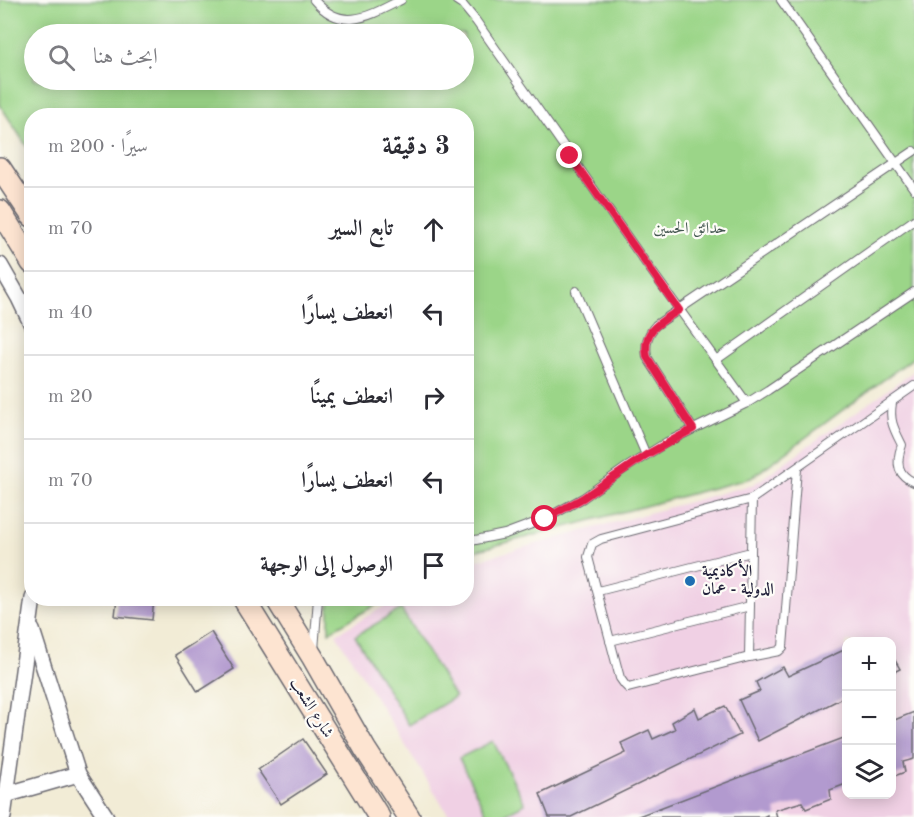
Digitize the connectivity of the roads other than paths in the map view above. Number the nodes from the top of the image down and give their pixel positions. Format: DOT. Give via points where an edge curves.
graph roads {
  1 [pos="314,0"];
  2 [pos="401,0"];
  3 [pos="456,0"];
  4 [pos="781,0"];
  5 [pos="914,151"];
  6 [pos="896,163"];
  7 [pos="0,168"];
  8 [pos="914,189"];
  9 [pos="24,204"];
  10 [pos="0,211"];
  11 [pos="914,220"];
  12 [pos="24,250"];
  13 [pos="0,265"];
  14 [pos="576,291"];
  15 [pos="914,292"];
  16 [pos="24,308"];
  17 [pos="679,310"];
  18 [pos="716,360"];
  19 [pos="914,386"];
  20 [pos="892,402"];
  21 [pos="747,403"];
  22 [pos="693,429"];
  23 [pos="646,455"];
  24 [pos="797,469"];
  25 [pos="914,482"];
  26 [pos="752,499"];
  27 [pos="474,540"];
  28 [pos="751,552"];
  29 [pos="598,591"];
  30 [pos="32,606"];
  31 [pos="248,606"];
  32 [pos="281,606"];
  33 [pos="317,606"];
  34 [pos="750,606"];
  35 [pos="30,624"];
  36 [pos="610,641"];
  37 [pos="749,657"];
  38 [pos="313,658"];
  39 [pos="365,749"];
  40 [pos="345,761"];
  41 [pos="5,762"];
  42 [pos="78,774"];
  43 [pos="6,795"];
  44 [pos="3,817"];
  45 [pos="106,817"];
  46 [pos="379,817"];
  47 [pos="409,817"];
  1 -- 2 [label="lane" via="329,14 350,20"];
  3 -- 17 [label="lane" via="476,21"];
  4 -- 6 [label="lane"];
  5 -- 6 [label="lane"];
  6 -- 8 [label="lane"];
  6 -- 17 [label="lane"];
  7 -- 9 [label="main road"];
  10 -- 12 [label="main road"];
  11 -- 18 [label="lane"];
  13 -- 16 [label="street"];
  14 -- 23 [label="lane"];
  15 -- 21 [label="lane"];
  17 -- 18 [label="lane"];
  17 -- 22 [label="lane" via="650,331 645,348"];
  18 -- 21 [label="lane"];
  19 -- 20 [label="lane"];
  20 -- 24 [label="lane"];
  20 -- 25 [label="lane" via="892,424 902,445 898,465 907,480"];
  21 -- 22 [label="lane"];
  22 -- 23 [label="lane"];
  23 -- 27 [label="lane" via="545,519"];
  24 -- 26 [label="lane"];
  24 -- 37 [label="lane" via="783,647"];
  26 -- 28 [label="lane"];
  26 -- 29 [label="lane" via="592,544 588,556"];
  28 -- 29 [label="lane"];
  28 -- 34 [label="lane"];
  29 -- 36 [label="lane"];
  30 -- 35 [label="street"];
  31 -- 40 [label="main road, شارع الشعب"];
  32 -- 38 [label="main road, شارع الشعب"];
  33 -- 38 [label="lane"];
  34 -- 36 [label="lane"];
  34 -- 37 [label="lane"];
  35 -- 41 [label="street"];
  35 -- 42 [label="street"];
  36 -- 37 [label="lane" via="620,678 628,688"];
  38 -- 39 [label="main road, شارع الشعب"];
  39 -- 40 [label="main road"];
  39 -- 47 [label="main road, شارع الشعب"];
  40 -- 46 [label="main road, شارع الشعب"];
  41 -- 43 [label="street"];
  42 -- 43 [label="street"];
  42 -- 45 [label="street"];
  43 -- 44 [label="street"];
}
